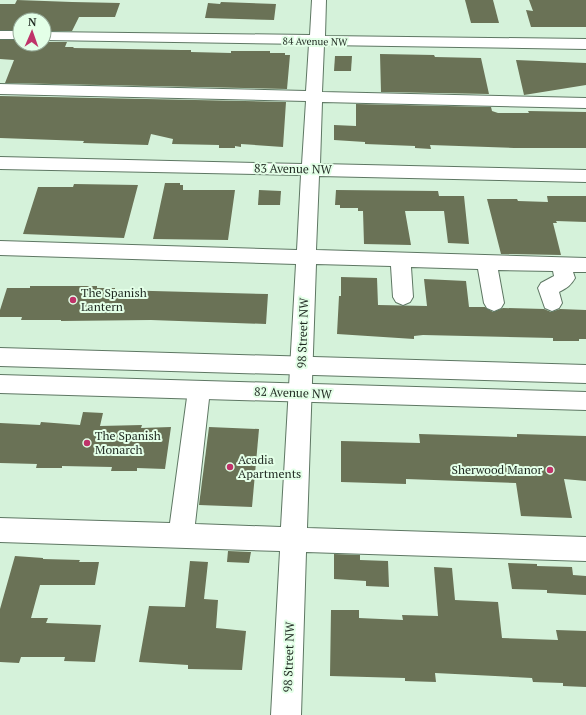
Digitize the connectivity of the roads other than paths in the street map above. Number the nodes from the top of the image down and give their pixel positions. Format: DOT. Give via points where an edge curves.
graph roads {
  1 [pos="319,0"];
  2 [pos="0,35"];
  3 [pos="12,36"];
  4 [pos="52,36"];
  5 [pos="318,41"];
  6 [pos="586,44"];
  7 [pos="0,89"];
  8 [pos="313,96"];
  9 [pos="586,103"];
  10 [pos="0,162"];
  11 [pos="310,169"];
  12 [pos="586,176"];
  13 [pos="0,248"];
  14 [pos="306,257"];
  15 [pos="400,260"];
  16 [pos="487,262"];
  17 [pos="561,264"];
  18 [pos="586,265"];
  19 [pos="403,297"];
  20 [pos="494,303"];
  21 [pos="552,303"];
  22 [pos="0,357"];
  23 [pos="302,366"];
  24 [pos="586,374"];
  25 [pos="0,384"];
  26 [pos="199,390"];
  27 [pos="300,393"];
  28 [pos="586,401"];
  29 [pos="0,530"];
  30 [pos="181,535"];
  31 [pos="294,539"];
  32 [pos="586,549"];
  33 [pos="286,715"];
  1 -- 5 [label="street, 98 Street NW"];
  2 -- 3 [label="street"];
  4 -- 5 [label="street, 84 Avenue NW"];
  5 -- 6 [label="street, 84 Avenue NW"];
  5 -- 8 [label="street, 98 Street NW"];
  7 -- 8 [label="street"];
  8 -- 9 [label="street"];
  8 -- 11 [label="street, 98 Street NW"];
  10 -- 11 [label="street, 83 Avenue NW"];
  11 -- 12 [label="street, 83 Avenue NW"];
  11 -- 14 [label="street, 98 Street NW"];
  13 -- 14 [label="street"];
  14 -- 15 [label="street"];
  14 -- 23 [label="street, 98 Street NW"];
  15 -- 16 [label="street"];
  15 -- 19 [label="street"];
  16 -- 17 [label="street"];
  16 -- 20 [label="street"];
  17 -- 18 [label="street"];
  17 -- 21 [label="street" via="565,278 548,288"];
  22 -- 23 [label="street"];
  23 -- 24 [label="street"];
  23 -- 27 [label="street, 98 Street NW"];
  25 -- 26 [label="street, 82 Avenue NW"];
  26 -- 27 [label="street, 82 Avenue NW"];
  26 -- 30 [label="street"];
  27 -- 28 [label="street, 82 Avenue NW"];
  27 -- 31 [label="street, 98 Street NW"];
  29 -- 30 [label="street"];
  30 -- 31 [label="street"];
  31 -- 32 [label="street"];
  31 -- 33 [label="street, 98 Street NW"];
}
